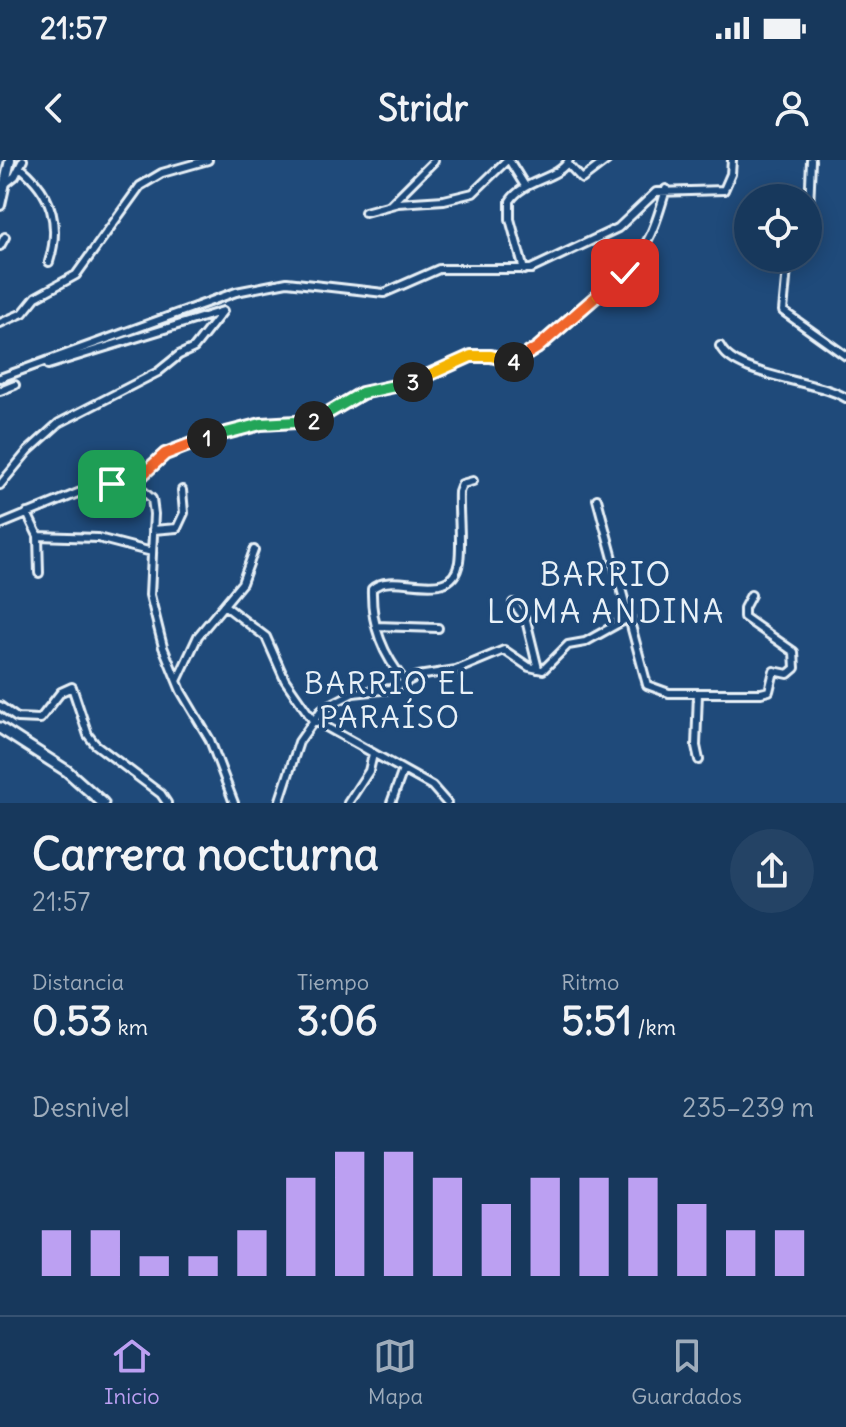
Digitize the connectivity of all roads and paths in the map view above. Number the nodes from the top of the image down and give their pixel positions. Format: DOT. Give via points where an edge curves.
graph roads {
  1 [pos="10,160"];
  2 [pos="208,160"];
  3 [pos="508,160"];
  4 [pos="607,160"];
  5 [pos="732,160"];
  6 [pos="811,160"];
  7 [pos="434,161"];
  8 [pos="568,162"];
  9 [pos="22,164"];
  10 [pos="5,184"];
  11 [pos="810,184"];
  12 [pos="525,186"];
  13 [pos="666,189"];
  14 [pos="0,205"];
  15 [pos="389,206"];
  16 [pos="365,212"];
  17 [pos="5,237"];
  18 [pos="0,246"];
  19 [pos="49,262"];
  20 [pos="524,270"];
  21 [pos="787,272"];
  22 [pos="0,323"];
  23 [pos="720,346"];
  24 [pos="846,356"];
  25 [pos="0,379"];
  26 [pos="15,385"];
  27 [pos="0,391"];
  28 [pos="846,398"];
  29 [pos="132,481"];
  30 [pos="473,481"];
  31 [pos="0,485"];
  32 [pos="182,490"];
  33 [pos="597,499"];
  34 [pos="27,513"];
  35 [pos="0,525"];
  36 [pos="153,530"];
  37 [pos="38,536"];
  38 [pos="254,550"];
  39 [pos="152,552"];
  40 [pos="39,573"];
  41 [pos="751,595"];
  42 [pos="513,603"];
  43 [pos="224,605"];
  44 [pos="630,617"];
  45 [pos="376,626"];
  46 [pos="438,628"];
  47 [pos="538,669"];
  48 [pos="177,681"];
  49 [pos="406,683"];
  50 [pos="698,693"];
  51 [pos="0,706"];
  52 [pos="312,719"];
  53 [pos="0,728"];
  54 [pos="373,754"];
  55 [pos="699,760"];
  56 [pos="403,770"];
  57 [pos="103,803"];
  58 [pos="167,803"];
  59 [pos="234,803"];
  60 [pos="279,803"];
  61 [pos="348,803"];
  62 [pos="391,803"];
  63 [pos="447,803"];
  1 -- 10 [label="main road"];
  2 -- 22 [label="street" via="149,178 76,275"];
  3 -- 12 [label="street"];
  3 -- 15 [label="street" via="473,193"];
  4 -- 8 [label="street" via="582,179"];
  5 -- 13 [label="street" via="724,190"];
  6 -- 11 [label="street"];
  7 -- 15 [label="street"];
  8 -- 12 [label="street"];
  9 -- 10 [label="street"];
  9 -- 19 [label="street" via="54,214 56,235"];
  10 -- 14 [label="main road"];
  12 -- 20 [label="street" via="509,206"];
  13 -- 20 [label="street" via="650,196 605,236"];
  13 -- 29 [label="street" via="639,257 521,361 481,355 456,360 407,385 362,393 314,421 261,424 191,444 165,454"];
  15 -- 16 [label="street"];
  17 -- 18 [label="street"];
  20 -- 25 [label="street" via="439,269 384,293 275,283 236,292"];
  21 -- 24 [label="street" via="783,311"];
  23 -- 28 [label="street" via="755,371 796,378"];
  25 -- 31 [label="street" via="223,311 194,348 59,423"];
  26 -- 27 [label="street"];
  29 -- 34 [label="street" via="90,488"];
  29 -- 36 [label="street" via="152,499"];
  30 -- 45 [label="street" via="462,484 459,492 459,562 454,575 427,586 378,583 372,589"];
  32 -- 36 [label="street" via="184,513 177,528"];
  33 -- 44 [label="street"];
  34 -- 35 [label="street"];
  34 -- 37 [label="street"];
  36 -- 39 [label="street"];
  37 -- 39 [label="street" via="98,538"];
  37 -- 40 [label="street"];
  38 -- 43 [label="street" via="242,583"];
  39 -- 48 [label="street" via="150,595"];
  41 -- 50 [label="street" via="744,617 794,652 795,668 788,674 774,671 769,691"];
  42 -- 47 [label="street" via="526,620"];
  43 -- 48 [label="street" via="198,636"];
  43 -- 52 [label="street" via="266,637 285,680"];
  44 -- 47 [label="street" via="559,650 553,662"];
  44 -- 50 [label="street" via="647,685 669,693"];
  45 -- 46 [label="street"];
  45 -- 49 [label="street" via="381,646"];
  47 -- 49 [label="street" via="504,650"];
  48 -- 59 [label="street" via="210,740"];
  49 -- 52 [label="street" via="341,697"];
  50 -- 55 [label="street"];
  51 -- 58 [label="street" via="17,718 40,719 61,692 72,687 95,744"];
  52 -- 54 [label="street"];
  52 -- 60 [label="street"];
  53 -- 57 [label="main road" via="67,771"];
  54 -- 56 [label="street"];
  54 -- 61 [label="street" via="369,771"];
  56 -- 62 [label="street"];
  56 -- 63 [label="street" via="432,786"];
}
